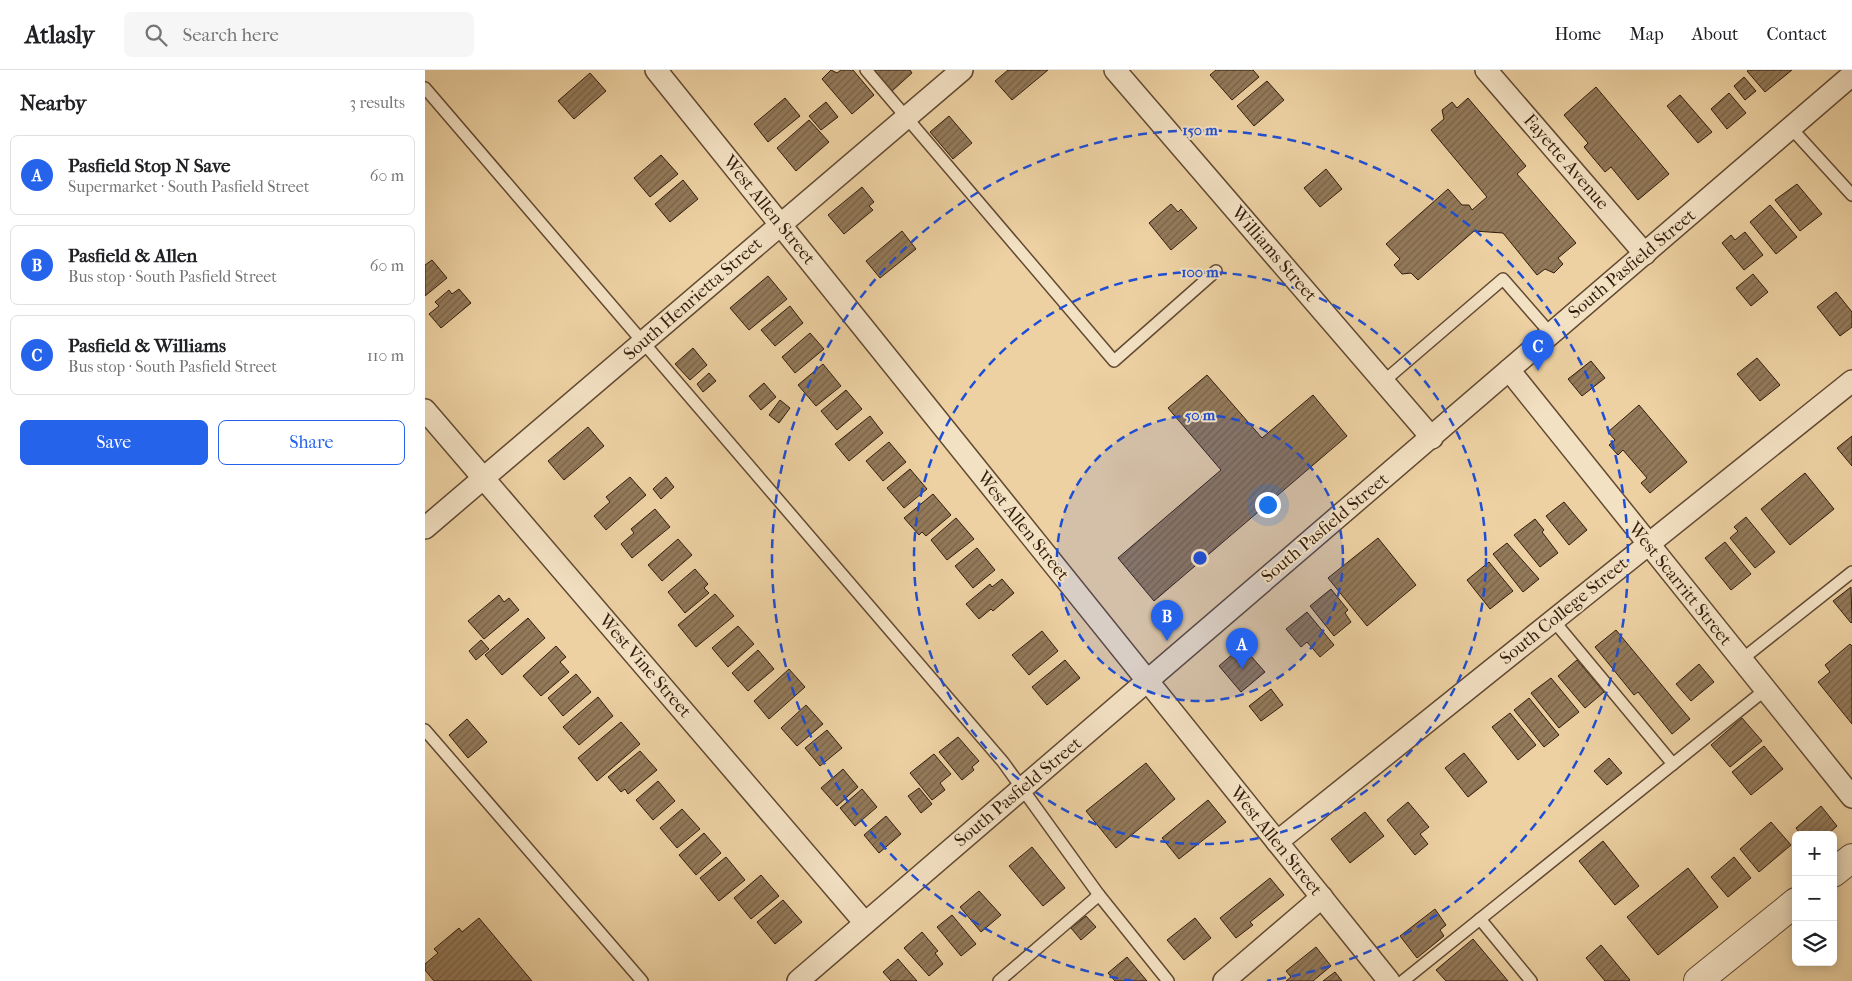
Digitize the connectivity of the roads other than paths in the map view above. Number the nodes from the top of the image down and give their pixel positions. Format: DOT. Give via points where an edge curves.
graph roads {
  1 [pos="656,70"];
  2 [pos="866,70"];
  3 [pos="962,70"];
  4 [pos="1115,70"];
  5 [pos="1486,70"];
  6 [pos="1849,74"];
  7 [pos="425,88"];
  8 [pos="906,117"];
  9 [pos="1791,128"];
  10 [pos="1852,195"];
  11 [pos="781,224"];
  12 [pos="1645,254"];
  13 [pos="1216,271"];
  14 [pos="1551,334"];
  15 [pos="643,342"];
  16 [pos="1509,370"];
  17 [pos="1852,381"];
  18 [pos="1384,382"];
  19 [pos="425,410"];
  20 [pos="1432,438"];
  21 [pos="484,478"];
  22 [pos="425,528"];
  23 [pos="1648,544"];
  24 [pos="1852,572"];
  25 [pos="1553,620"];
  26 [pos="1741,660"];
  27 [pos="1147,681"];
  28 [pos="1765,690"];
  29 [pos="425,730"];
  30 [pos="1673,764"];
  31 [pos="1022,788"];
  32 [pos="1852,797"];
  33 [pos="1277,842"];
  34 [pos="1852,858"];
  35 [pos="1837,870"];
  36 [pos="1099,895"];
  37 [pos="1322,897"];
  38 [pos="1792,905"];
  39 [pos="1480,919"];
  40 [pos="865,922"];
  41 [pos="642,981"];
  42 [pos="798,981"];
  43 [pos="999,981"];
  44 [pos="1168,981"];
  45 [pos="1224,981"];
  46 [pos="1389,981"];
  47 [pos="1403,981"];
  48 [pos="1531,981"];
  49 [pos="1698,981"];
  1 -- 11 [label="street, West Allen Street"];
  2 -- 8 [label="lane"];
  3 -- 8 [label="street, South Henrietta Street"];
  4 -- 18 [label="street, Williams Street"];
  5 -- 12 [label="street, Fayette Avenue"];
  6 -- 9 [label="street, South Pasfield Street"];
  7 -- 15 [label="lane"];
  8 -- 11 [label="street, South Henrietta Street"];
  8 -- 13 [label="lane" via="1113,361"];
  9 -- 10 [label="lane"];
  9 -- 12 [label="street, South Pasfield Street"];
  11 -- 15 [label="street, South Henrietta Street"];
  11 -- 27 [label="street, West Allen Street"];
  12 -- 14 [label="street, South Pasfield Street"];
  14 -- 16 [label="street, South Pasfield Street"];
  14 -- 18 [label="lane" via="1503,279"];
  15 -- 21 [label="street, South Henrietta Street"];
  15 -- 31 [label="lane"];
  16 -- 20 [label="street, South Pasfield Street"];
  16 -- 23 [label="street, West Scarritt Street"];
  17 -- 23 [label="street, South College Street"];
  18 -- 20 [label="street, Williams Street"];
  19 -- 21 [label="street, West Vine Street"];
  20 -- 27 [label="street, South Pasfield Street"];
  21 -- 22 [label="street, South Henrietta Street"];
  21 -- 40 [label="street, West Vine Street"];
  23 -- 25 [label="street, South College Street"];
  23 -- 26 [label="street, West Scarritt Street"];
  24 -- 26 [label="lane"];
  25 -- 30 [label="lane"];
  25 -- 33 [label="street, South College Street"];
  26 -- 28 [label="street, West Scarritt Street"];
  27 -- 31 [label="street, South Pasfield Street"];
  27 -- 33 [label="street, West Allen Street"];
  28 -- 30 [label="lane"];
  28 -- 32 [label="street, West Scarritt Street"];
  29 -- 41 [label="lane"];
  30 -- 39 [label="lane"];
  31 -- 36 [label="lane"];
  31 -- 40 [label="street, South Pasfield Street"];
  33 -- 37 [label="street, West Allen Street"];
  34 -- 35 [label="street"];
  36 -- 43 [label="lane"];
  36 -- 44 [label="lane"];
  37 -- 45 [label="street"];
  37 -- 46 [label="street, West Allen Street"];
  38 -- 49 [label="street"];
  39 -- 47 [label="lane"];
  39 -- 48 [label="lane"];
  40 -- 42 [label="street, South Pasfield Street"];
}
